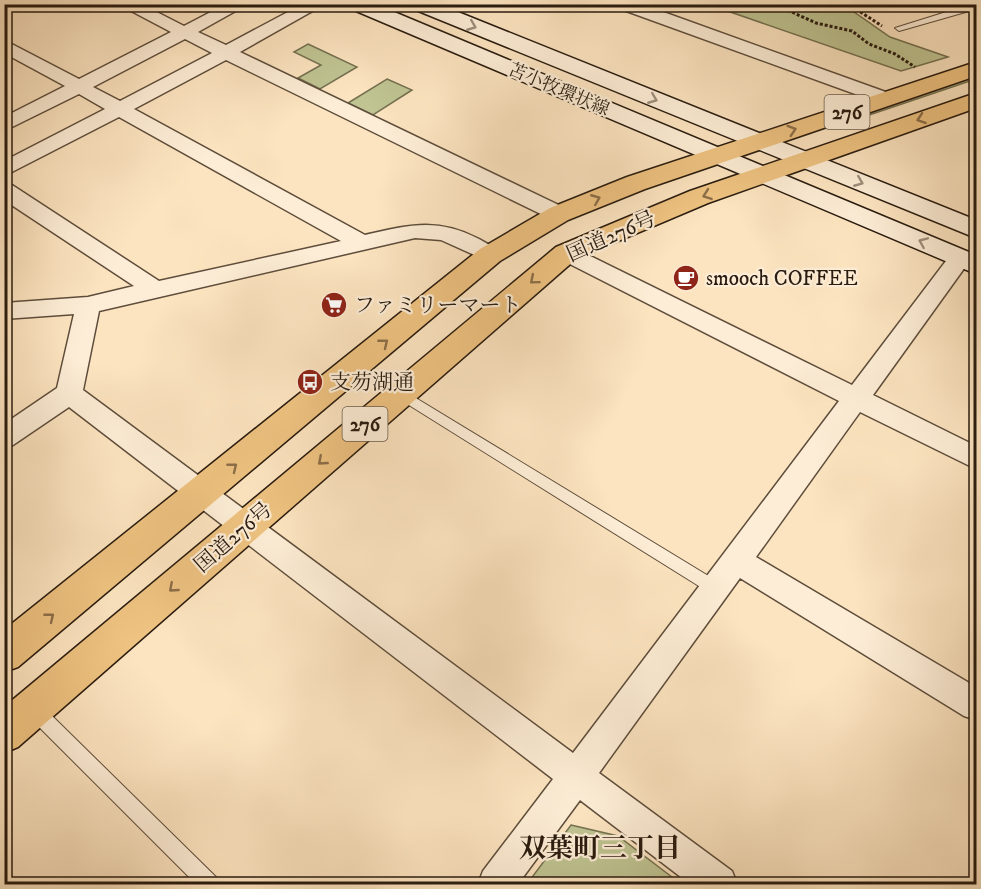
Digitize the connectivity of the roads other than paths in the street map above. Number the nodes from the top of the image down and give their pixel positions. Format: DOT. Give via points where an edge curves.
graph roads {
  1 [pos="126,4"];
  2 [pos="240,4"];
  3 [pos="317,4"];
  4 [pos="356,4"];
  5 [pos="418,4"];
  6 [pos="624,4"];
  7 [pos="976,6"];
  8 [pos="899,28"];
  9 [pos="184,33"];
  10 [pos="4,45"];
  11 [pos="226,53"];
  12 [pos="976,69"];
  13 [pos="80,86"];
  14 [pos="887,99"];
  15 [pos="976,100"];
  16 [pos="120,109"];
  17 [pos="4,125"];
  18 [pos="758,142"];
  19 [pos="717,156"];
  20 [pos="804,160"];
  21 [pos="4,170"];
  22 [pos="762,175"];
  23 [pos="4,190"];
  24 [pos="559,214"];
  25 [pos="976,230"];
  26 [pos="364,244"];
  27 [pos="566,253"];
  28 [pos="490,255"];
  29 [pos="968,261"];
  30 [pos="158,291"];
  31 [pos="88,305"];
  32 [pos="4,310"];
  33 [pos="69,393"];
  34 [pos="401,394"];
  35 [pos="856,398"];
  36 [pos="4,438"];
  37 [pos="976,458"];
  38 [pos="201,493"];
  39 [pos="245,526"];
  40 [pos="736,560"];
  41 [pos="716,588"];
  42 [pos="4,654"];
  43 [pos="976,705"];
  44 [pos="33,709"];
  45 [pos="4,733"];
  46 [pos="576,776"];
  47 [pos="209,885"];
  48 [pos="496,885"];
  49 [pos="719,885"];
  1 -- 9 [label="street"];
  2 -- 9 [label="street"];
  3 -- 11 [label="street"];
  4 -- 19 [label="main road, 苫小牧環状線"];
  5 -- 18 [label="main road, 苫小牧環状線, one-way"];
  6 -- 14 [label="street"];
  7 -- 8 [label="lane"];
  9 -- 11 [label="street"];
  9 -- 13 [label="street"];
  10 -- 13 [label="street"];
  11 -- 16 [label="street"];
  11 -- 24 [label="street"];
  12 -- 14 [label="highway, 国道276号 / 276"];
  13 -- 16 [label="street"];
  13 -- 17 [label="street"];
  18 -- 14 [label="highway, 国道276号 / 276, one-way"];
  15 -- 20 [label="highway, 国道276号 / 276, one-way"];
  16 -- 21 [label="street"];
  16 -- 26 [label="street"];
  18 -- 19 [label="highway, 国道276号 / 276"];
  18 -- 20 [label="main road, 苫小牧環状線"];
  19 -- 22 [label="main road, 苫小牧環状線"];
  24 -- 19 [label="highway, 国道276号 / 276, one-way"];
  20 -- 22 [label="highway, 国道276号 / 276"];
  20 -- 25 [label="main road, 苫小牧環状線, one-way"];
  22 -- 27 [label="highway, 国道276号 / 276, one-way"];
  29 -- 22 [label="main road, 苫小牧環状線, one-way"];
  23 -- 30 [label="street"];
  24 -- 28 [label="highway, 国道276号 / 276"];
  26 -- 28 [label="street" via="415,231 438,230"];
  26 -- 30 [label="street"];
  27 -- 34 [label="highway, 国道276号 / 276, one-way"];
  27 -- 35 [label="street"];
  38 -- 28 [label="highway, 国道276号 / 276, one-way"];
  29 -- 35 [label="street"];
  30 -- 31 [label="street"];
  31 -- 32 [label="street"];
  31 -- 33 [label="street"];
  33 -- 36 [label="street"];
  33 -- 38 [label="street"];
  34 -- 39 [label="highway, 国道276号 / 276, one-way"];
  34 -- 41 [label="lane"];
  35 -- 37 [label="street"];
  35 -- 40 [label="street"];
  38 -- 39 [label="street"];
  42 -- 38 [label="highway, 国道276号 / 276, one-way"];
  39 -- 44 [label="highway, 国道276号 / 276, one-way"];
  39 -- 46 [label="street"];
  40 -- 41 [label="street"];
  40 -- 43 [label="street"];
  41 -- 46 [label="street"];
  44 -- 45 [label="highway, 国道276号 / 276"];
  44 -- 47 [label="lane"];
  46 -- 48 [label="street"];
  46 -- 49 [label="street"];
}
